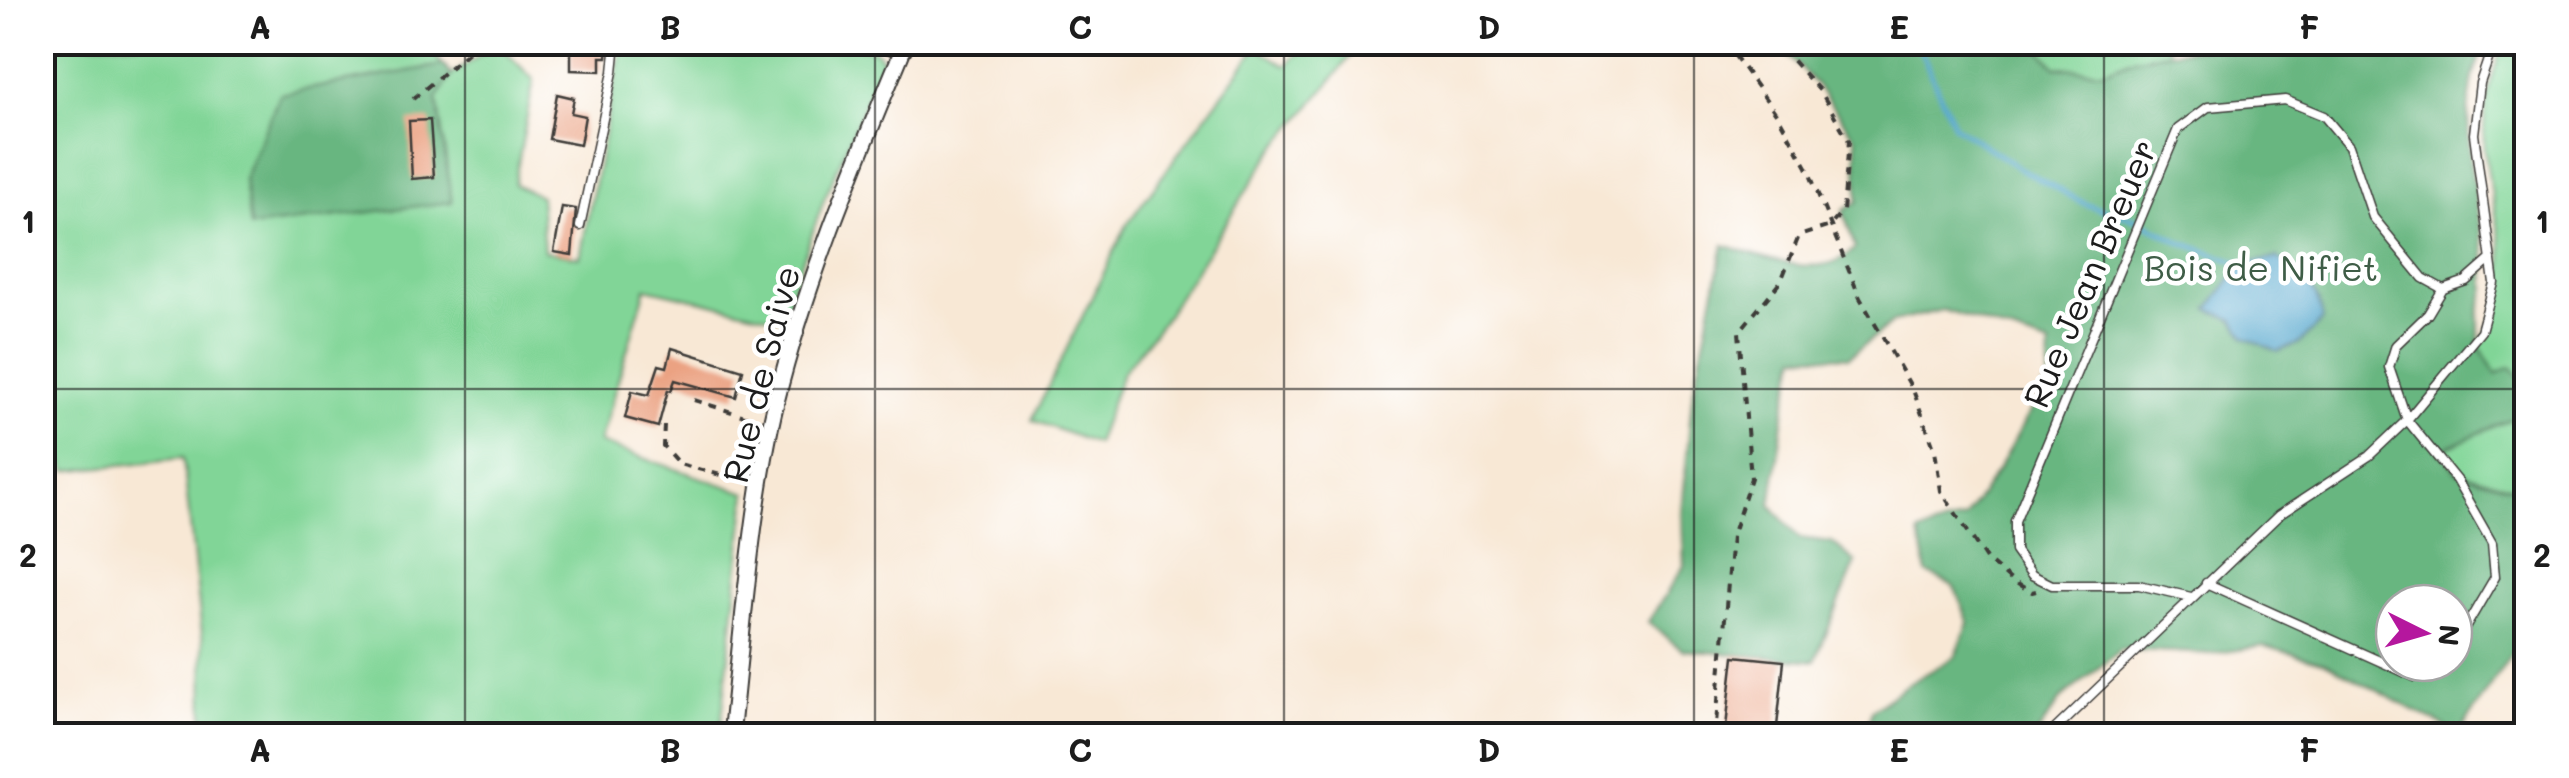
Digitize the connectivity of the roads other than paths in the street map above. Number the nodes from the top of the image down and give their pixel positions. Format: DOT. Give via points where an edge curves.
graph roads {
  1 [pos="616,42"];
  2 [pos="879,42"];
  3 [pos="2494,42"];
  4 [pos="904,46"];
  5 [pos="580,226"];
  6 [pos="2491,260"];
  7 [pos="2443,289"];
  8 [pos="2406,420"];
  9 [pos="2206,583"];
  10 [pos="2191,597"];
  11 [pos="2474,613"];
  12 [pos="2374,659"];
  13 [pos="732,736"];
  14 [pos="2048,736"];
  1 -- 5 [label="lane"];
  2 -- 4 [label="street"];
  3 -- 6 [label="lane" via="2474,134"];
  4 -- 13 [label="street, Rue de Saive" via="813,276 771,425"];
  6 -- 7 [label="lane" via="2466,281"];
  6 -- 8 [label="lane" via="2494,283 2481,331"];
  7 -- 8 [label="lane" via="2396,345 2389,367"];
  7 -- 10 [label="lane, Rue Jean Breuer" via="2423,278 2373,218 2349,146 2324,116 2285,100 2208,107 2178,129 2015,521 2014,551 2032,575 2052,585 2139,585"];
  8 -- 9 [label="lane" via="2368,456 2278,515"];
  8 -- 11 [label="lane" via="2456,480 2492,543 2495,577"];
  9 -- 10 [label="lane"];
  9 -- 12 [label="lane"];
  10 -- 14 [label="lane"];
}
